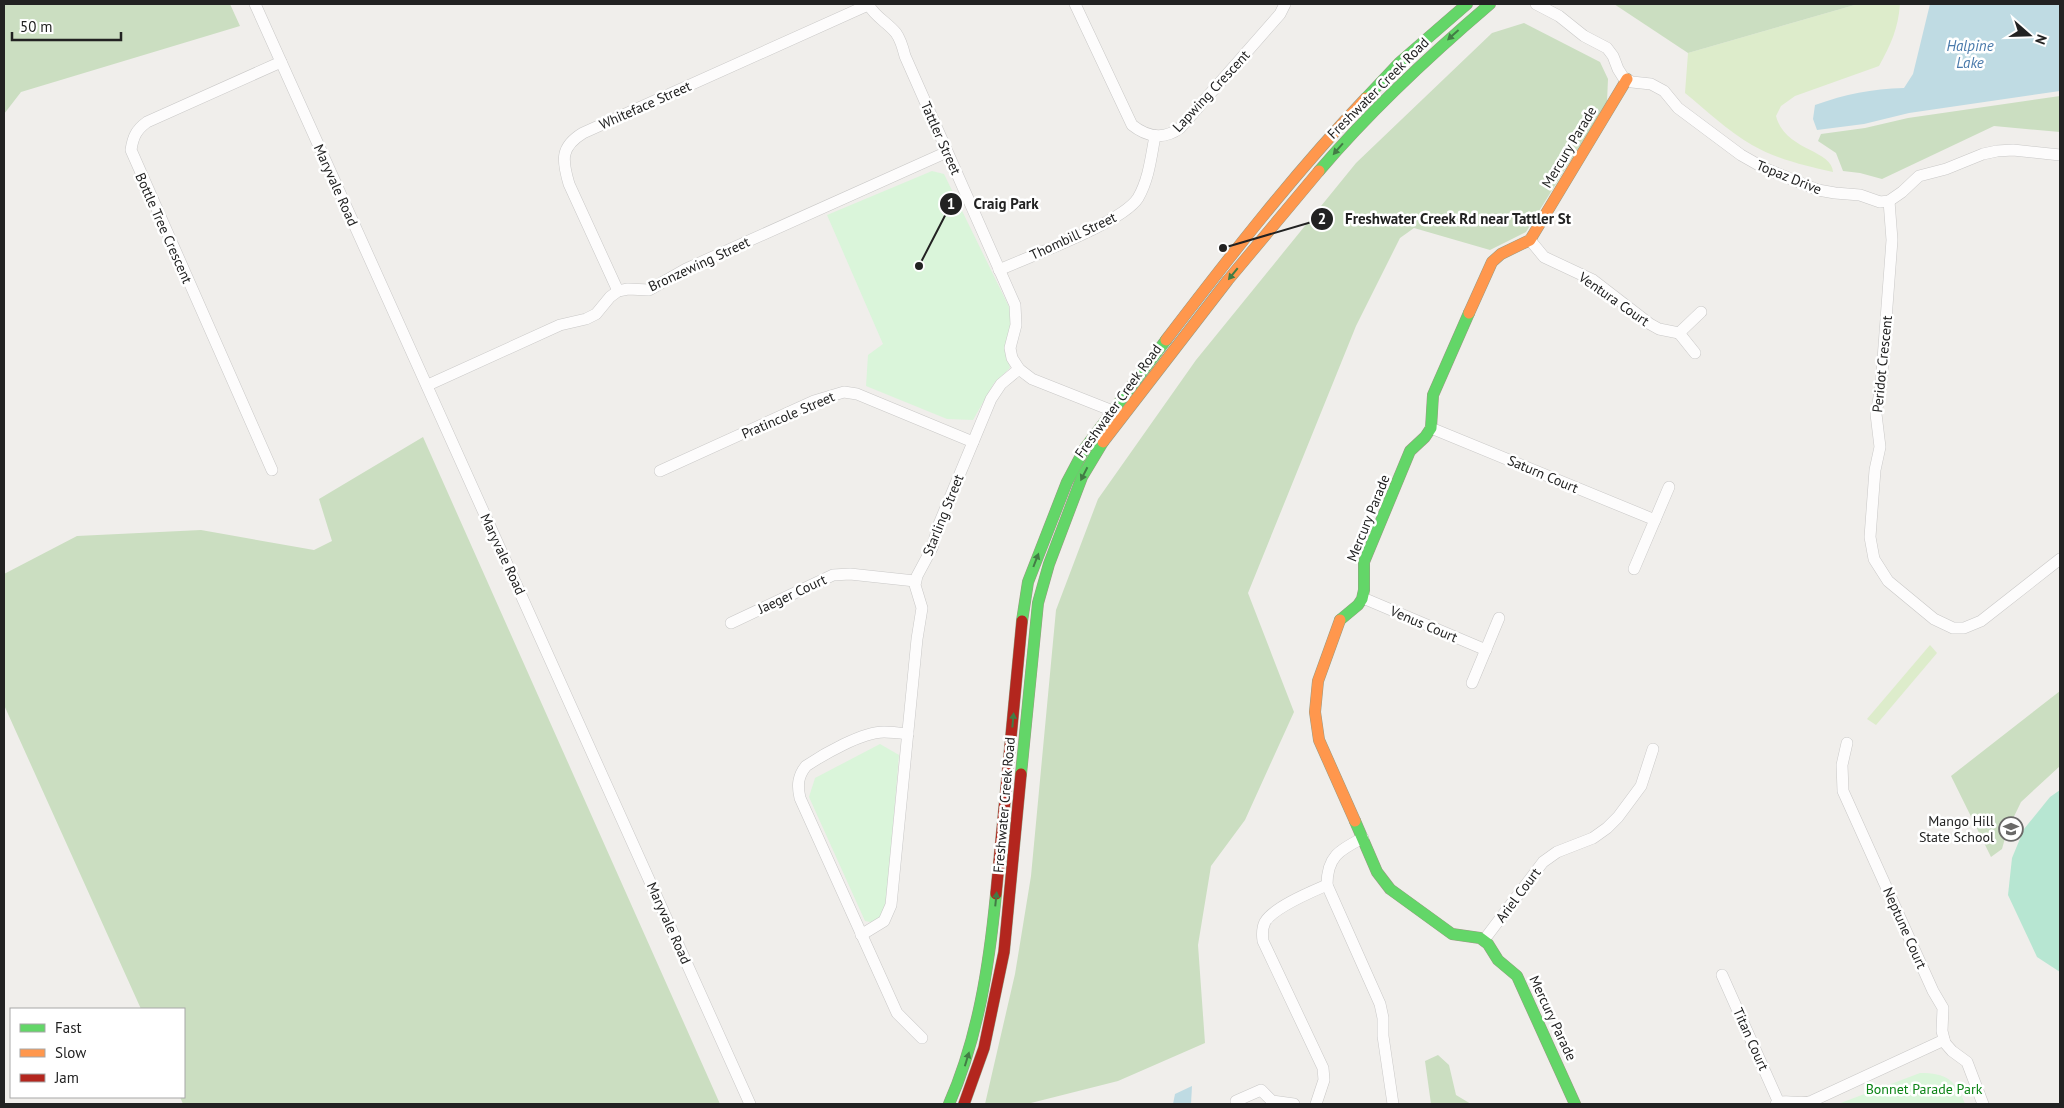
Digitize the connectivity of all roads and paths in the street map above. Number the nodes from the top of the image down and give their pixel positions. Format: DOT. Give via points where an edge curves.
graph roads {
  1 [pos="255,4"];
  2 [pos="868,4"];
  3 [pos="1075,4"];
  4 [pos="1285,4"];
  5 [pos="1466,4"];
  6 [pos="1490,4"];
  7 [pos="1536,4"];
  8 [pos="1556,4"];
  9 [pos="1559,16"];
  10 [pos="281,62"];
  11 [pos="1627,79"];
  12 [pos="1155,136"];
  13 [pos="947,152"];
  14 [pos="2060,155"];
  15 [pos="1889,201"];
  16 [pos="1530,240"];
  17 [pos="999,270"];
  18 [pos="618,291"];
  19 [pos="1701,312"];
  20 [pos="1678,333"];
  21 [pos="1695,353"];
  22 [pos="1019,369"];
  23 [pos="428,385"];
  24 [pos="1112,411"];
  25 [pos="1124,416"];
  26 [pos="1431,428"];
  27 [pos="973,442"];
  28 [pos="272,470"];
  29 [pos="660,471"];
  30 [pos="1669,487"];
  31 [pos="1655,520"];
  32 [pos="2060,559"];
  33 [pos="1634,569"];
  34 [pos="916,581"];
  35 [pos="1363,598"];
  36 [pos="1499,618"];
  37 [pos="731,623"];
  38 [pos="1486,650"];
  39 [pos="1472,683"];
  40 [pos="908,734"];
  41 [pos="1847,743"];
  42 [pos="1653,749"];
  43 [pos="1363,838"];
  44 [pos="1326,885"];
  45 [pos="861,935"];
  46 [pos="1484,940"];
  47 [pos="1722,975"];
  48 [pos="922,1038"];
  49 [pos="1944,1040"];
  50 [pos="1236,1101"];
  51 [pos="1777,1103"];
  52 [pos="750,1104"];
  53 [pos="949,1104"];
  54 [pos="964,1104"];
  55 [pos="1294,1104"];
  56 [pos="1316,1104"];
  57 [pos="1393,1104"];
  58 [pos="1575,1104"];
  59 [pos="1983,1104"];
  1 -- 10 [label="street, Maryvale Road"];
  2 -- 13 [label="street, Tattler Street" via="901,42"];
  2 -- 18 [label="street, Whiteface Street" via="573,139 564,157 567,176"];
  3 -- 12 [label="street, Lapwing Crescent" via="1127,118 1140,132"];
  4 -- 12 [label="street, Lapwing Crescent" via="1280,14 1180,128 1169,135"];
  5 -- 24 [label="main road, Freshwater Creek Road" via="1399,63 1326,140 1222,266"];
  6 -- 25 [label="main road, Freshwater Creek Road, one-way" via="1421,64 1342,144 1228,280"];
  7 -- 9 [label="street"];
  8 -- 9 [label="street"];
  9 -- 11 [label="street" via="1584,36 1607,48"];
  10 -- 23 [label="street, Maryvale Road"];
  10 -- 28 [label="street, Bottle Tree Crescent" via="148,122 134,135 131,150"];
  11 -- 15 [label="street, Topaz Drive" via="1659,87 1678,108 1764,168 1818,190"];
  11 -- 16 [label="main road, Mercury Parade"];
  12 -- 17 [label="street, Thombill Street" via="1144,187 1128,210"];
  13 -- 17 [label="street, Tattler Street"];
  13 -- 18 [label="street, Bronzewing Street" via="686,269 658,287"];
  14 -- 15 [label="street" via="2013,150 1983,154 1918,176"];
  15 -- 32 [label="street, Peridot Crescent" via="1892,240 1882,386 1876,414 1880,447 1870,537 1874,559 1888,580 1934,619 1952,628 1964,628 1981,621"];
  16 -- 20 [label="street, Ventura Court" via="1544,257 1593,280 1650,324"];
  16 -- 26 [label="main road" via="1503,251 1488,267 1433,394"];
  17 -- 22 [label="street, Tattler Street" via="1016,312 1010,348"];
  18 -- 23 [label="street" via="596,314 586,319 560,325"];
  19 -- 20 [label="street"];
  20 -- 21 [label="street"];
  22 -- 24 [label="street" via="1032,379"];
  22 -- 27 [label="street, Starling Street" via="997,388"];
  23 -- 52 [label="street, Maryvale Road"];
  24 -- 25 [label="street"];
  53 -- 24 [label="main road, Freshwater Creek Road, one-way" via="970,1049 996,907 1028,582 1076,464"];
  25 -- 54 [label="main road, Freshwater Creek Road, one-way" via="1100,446 1082,478 1042,583 1004,952 984,1048"];
  26 -- 31 [label="street, Saturn Court"];
  26 -- 35 [label="main road, Mercury Parade" via="1410,451 1364,562"];
  27 -- 29 [label="street, Pratincole Street" via="857,394 844,392 814,401"];
  27 -- 34 [label="street, Starling Street"];
  30 -- 31 [label="street"];
  31 -- 33 [label="street"];
  34 -- 37 [label="street, Jaeger Court" via="834,575"];
  34 -- 40 [label="street" via="922,616"];
  35 -- 38 [label="street, Venus Court"];
  35 -- 43 [label="main road" via="1338,621 1317,678 1314,703 1319,740"];
  36 -- 38 [label="street"];
  38 -- 39 [label="street"];
  40 -- 45 [label="street" via="889,912 881,924"];
  40 -- 45 [label="street" via="884,732 849,743 806,766 799,779 800,798"];
  41 -- 49 [label="street, Neptune Court" via="1842,765 1843,791 1943,1008"];
  42 -- 46 [label="street, Ariel Court" via="1641,786 1618,817 1593,838 1557,852 1543,862"];
  43 -- 44 [label="street" via="1338,852 1327,872"];
  43 -- 46 [label="main road" via="1377,872 1390,889 1452,934"];
  44 -- 56 [label="street" via="1272,913 1262,931 1263,941 1322,1068 1324,1080"];
  44 -- 57 [label="street" via="1380,1004"];
  45 -- 48 [label="street" via="898,1013"];
  46 -- 58 [label="main road, Mercury Parade" via="1498,960 1520,981"];
  47 -- 51 [label="street, Titan Court"];
  49 -- 51 [label="street" via="1812,1101"];
  49 -- 59 [label="street" via="1948,1048 1967,1062"];
  50 -- 55 [label="street" via="1261,1090 1272,1101"];
}
